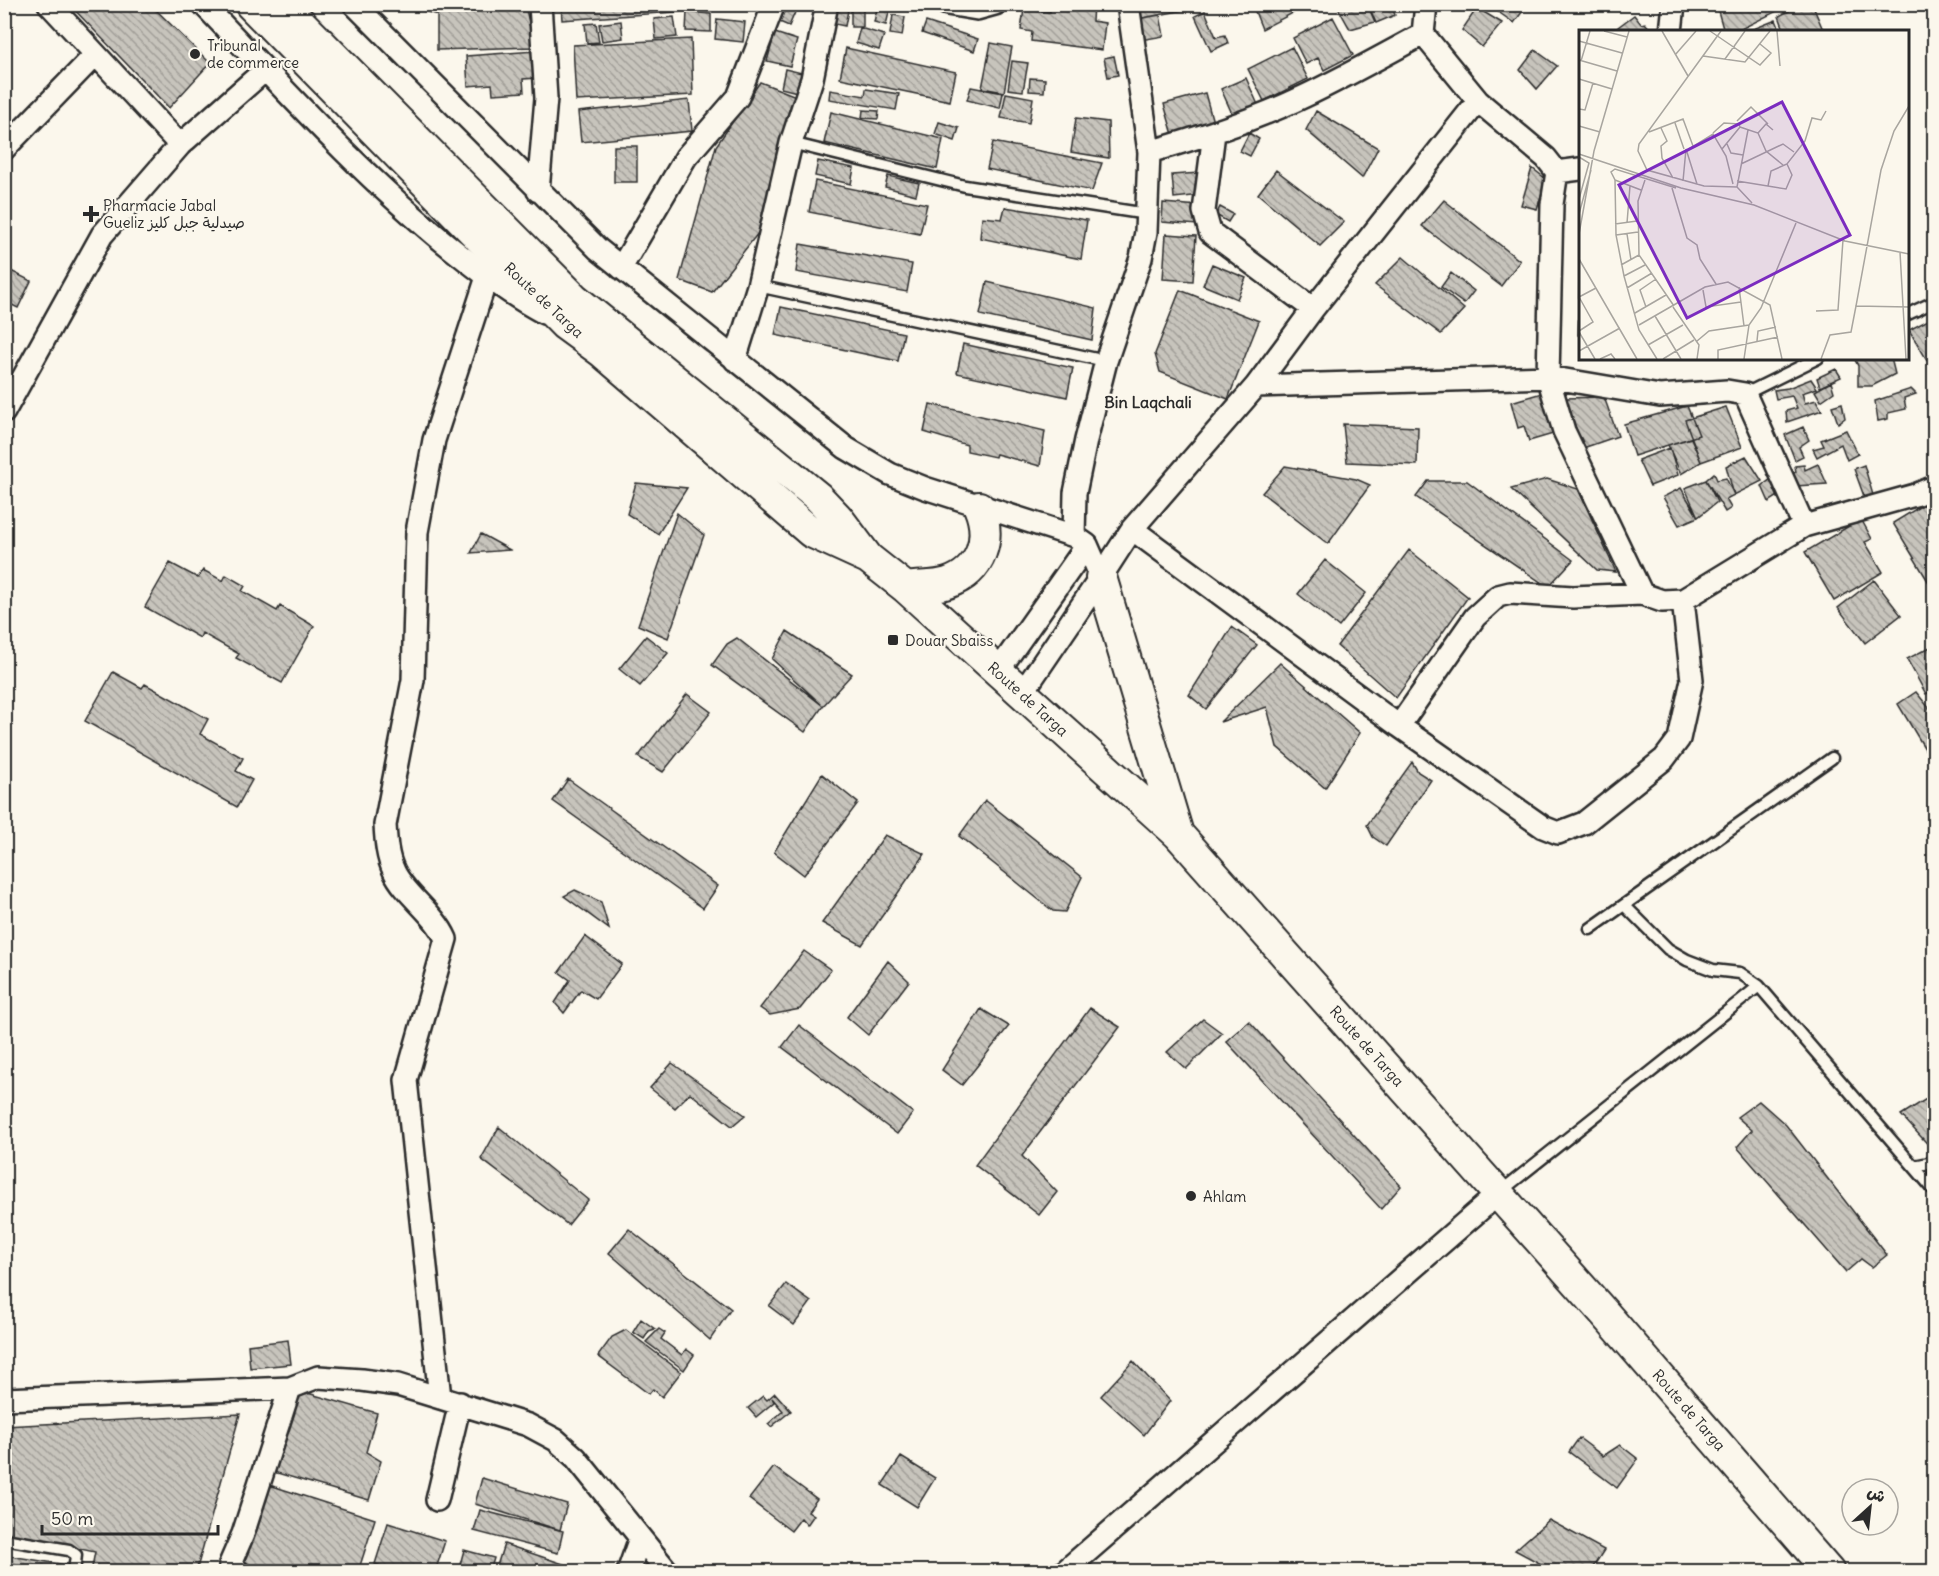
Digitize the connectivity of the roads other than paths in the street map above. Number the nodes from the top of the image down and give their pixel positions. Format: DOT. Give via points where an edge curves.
graph roads {
  1 [pos="49,4"];
  2 [pos="203,4"];
  3 [pos="250,4"];
  4 [pos="282,4"];
  5 [pos="354,4"];
  6 [pos="540,4"];
  7 [pos="774,4"];
  8 [pos="826,4"];
  9 [pos="947,4"];
  10 [pos="995,4"];
  11 [pos="1128,4"];
  12 [pos="1426,4"];
  13 [pos="1674,4"];
  14 [pos="1671,30"];
  15 [pos="1423,34"];
  16 [pos="95,55"];
  17 [pos="265,70"];
  18 [pos="1478,101"];
  19 [pos="1214,133"];
  20 [pos="791,143"];
  21 [pos="180,145"];
  22 [pos="4,149"];
  23 [pos="1149,152"];
  24 [pos="1579,169"];
  25 [pos="1557,172"];
  26 [pos="537,191"];
  27 [pos="1147,214"];
  28 [pos="621,268"];
  29 [pos="487,278"];
  30 [pos="758,286"];
  31 [pos="1935,302"];
  32 [pos="1313,309"];
  33 [pos="1909,314"];
  34 [pos="566,325"];
  35 [pos="735,360"];
  36 [pos="1814,360"];
  37 [pos="1106,361"];
  38 [pos="1548,377"];
  39 [pos="1256,386"];
  40 [pos="1745,394"];
  41 [pos="4,412"];
  42 [pos="1935,487"];
  43 [pos="979,507"];
  44 [pos="1804,526"];
  45 [pos="1132,530"];
  46 [pos="1080,541"];
  47 [pos="868,558"];
  48 [pos="1101,577"];
  49 [pos="906,588"];
  50 [pos="1642,594"];
  51 [pos="1683,600"];
  52 [pos="998,671"];
  53 [pos="1023,692"];
  54 [pos="1399,726"];
  55 [pos="1832,758"];
  56 [pos="1178,834"];
  57 [pos="1624,905"];
  58 [pos="1590,928"];
  59 [pos="1759,986"];
  60 [pos="1935,1162"];
  61 [pos="1914,1166"];
  62 [pos="1935,1190"];
  63 [pos="1498,1194"];
  64 [pos="290,1388"];
  65 [pos="4,1400"];
  66 [pos="450,1401"];
  67 [pos="437,1500"];
  68 [pos="640,1538"];
  69 [pos="4,1539"];
  70 [pos="231,1569"];
  71 [pos="74,1572"];
  72 [pos="628,1572"];
  73 [pos="668,1572"];
  74 [pos="1064,1572"];
  75 [pos="1829,1572"];
  1 -- 16 [label="street"];
  2 -- 17 [label="street"];
  3 -- 34 [label="main road, Route de Targa"];
  4 -- 47 [label="main road, Route de Targa" via="574,298 818,497"];
  5 -- 26 [label="street"];
  6 -- 26 [label="street" via="546,98"];
  7 -- 28 [label="street" via="738,97 686,157"];
  8 -- 20 [label="street" via="812,79"];
  9 -- 10 [label="street" via="977,9"];
  11 -- 23 [label="street"];
  12 -- 15 [label="street"];
  13 -- 14 [label="street"];
  15 -- 18 [label="street"];
  15 -- 19 [label="street" via="1304,97"];
  16 -- 21 [label="street"];
  16 -- 22 [label="street"];
  17 -- 21 [label="street"];
  17 -- 29 [label="street" via="407,213"];
  18 -- 25 [label="street" via="1546,158"];
  18 -- 32 [label="street"];
  19 -- 23 [label="street"];
  19 -- 32 [label="street" via="1204,211 1210,232"];
  20 -- 27 [label="lane" via="965,186"];
  20 -- 30 [label="street"];
  21 -- 41 [label="street" via="102,235"];
  23 -- 27 [label="street"];
  24 -- 25 [label="street"];
  25 -- 38 [label="street" via="1552,204"];
  26 -- 28 [label="street"];
  27 -- 37 [label="street" via="1141,258"];
  28 -- 35 [label="street"];
  29 -- 34 [label="street"];
  29 -- 66 [label="street" via="434,440 419,521 413,680 385,825 386,845 395,873 440,924 446,939 406,1080"];
  30 -- 35 [label="street"];
  30 -- 37 [label="lane"];
  31 -- 33 [label="lane"];
  32 -- 39 [label="street"];
  34 -- 47 [label="main road, Route de Targa" via="811,532"];
  35 -- 43 [label="street" via="846,448 890,474"];
  36 -- 40 [label="lane"];
  37 -- 46 [label="street" via="1075,493"];
  38 -- 39 [label="street"];
  38 -- 40 [label="street" via="1660,396 1727,391"];
  38 -- 50 [label="street" via="1564,431"];
  39 -- 45 [label="street"];
  40 -- 44 [label="street"];
  42 -- 44 [label="street"];
  43 -- 46 [label="street"];
  43 -- 49 [label="main road" via="986,523 986,537 968,572 946,584"];
  44 -- 51 [label="street"];
  45 -- 48 [label="street"];
  45 -- 54 [label="street"];
  46 -- 48 [label="street"];
  46 -- 52 [label="street"];
  47 -- 49 [label="main road, Route de Targa"];
  48 -- 53 [label="street"];
  48 -- 56 [label="main road"];
  49 -- 52 [label="main road, Route de Targa"];
  50 -- 51 [label="street" via="1662,601"];
  50 -- 54 [label="street" via="1498,596 1475,617"];
  51 -- 54 [label="street" via="1692,680 1679,739 1664,759 1570,830 1558,833 1543,827"];
  52 -- 53 [label="main road, Route de Targa"];
  53 -- 56 [label="main road, Route de Targa"];
  55 -- 57 [label="lane"];
  56 -- 63 [label="main road, Route de Targa"];
  57 -- 58 [label="lane"];
  57 -- 59 [label="lane" via="1668,949 1713,970 1740,973"];
  59 -- 61 [label="lane"];
  59 -- 63 [label="lane"];
  60 -- 61 [label="lane"];
  61 -- 62 [label="lane"];
  63 -- 74 [label="street"];
  63 -- 75 [label="main road, Route de Targa"];
  64 -- 65 [label="street"];
  64 -- 66 [label="street" via="318,1377 362,1380"];
  64 -- 70 [label="street"];
  66 -- 67 [label="street"];
  66 -- 68 [label="street" via="528,1425 556,1440 576,1458"];
  68 -- 72 [label="street"];
  68 -- 73 [label="street"];
  69 -- 71 [label="lane" via="69,1550 76,1555"];
}
